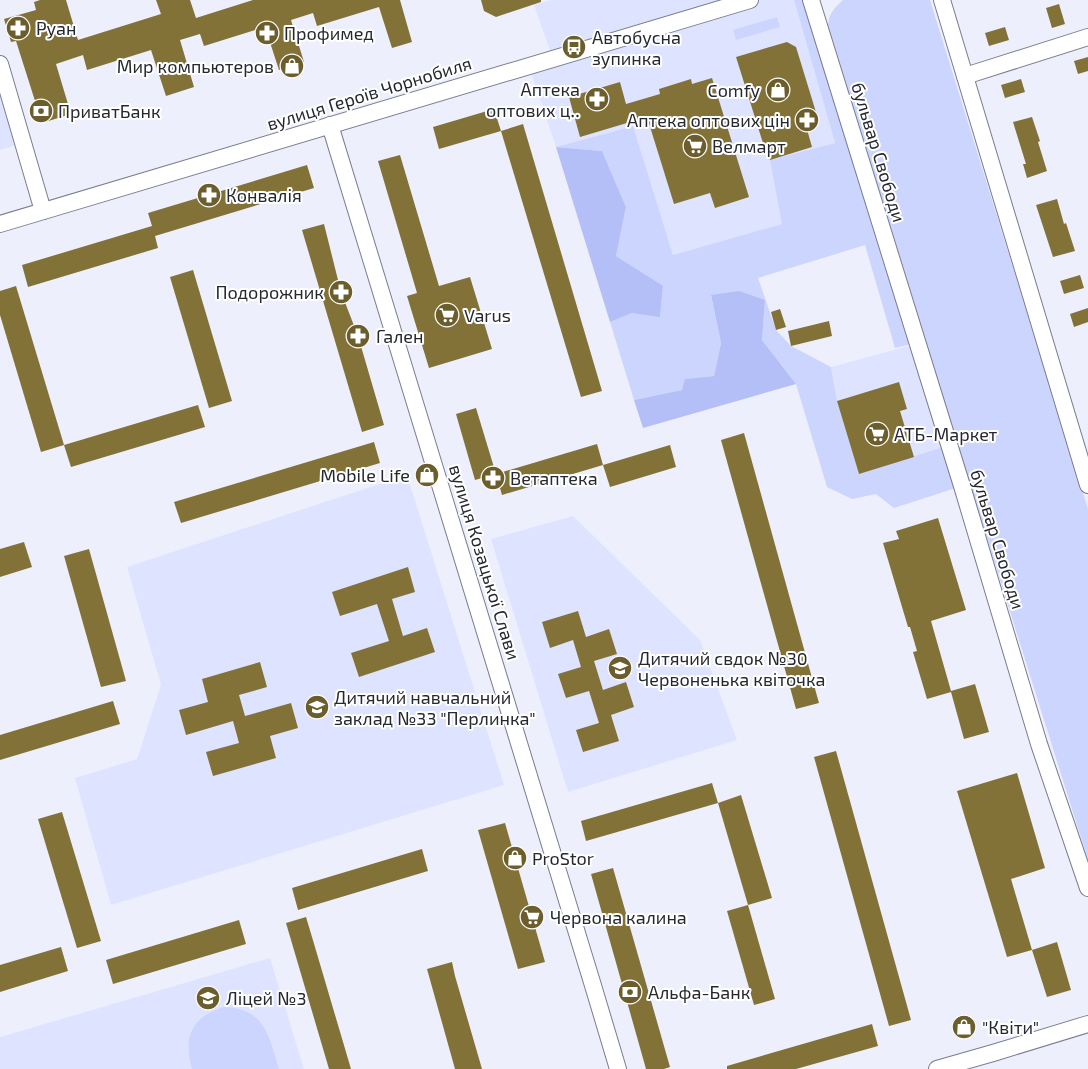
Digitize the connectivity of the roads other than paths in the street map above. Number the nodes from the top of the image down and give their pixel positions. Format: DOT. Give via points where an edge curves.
graph roads {
  1 [pos="750,0"];
  2 [pos="811,0"];
  3 [pos="942,0"];
  4 [pos="1088,37"];
  5 [pos="0,64"];
  6 [pos="965,76"];
  7 [pos="330,125"];
  8 [pos="44,211"];
  9 [pos="0,224"];
  10 [pos="1088,485"];
  11 [pos="1088,888"];
  12 [pos="1088,1024"];
  13 [pos="618,1069"];
  14 [pos="937,1069"];
  1 -- 7 [label="street, вулиця Героїв Чорнобиля"];
  2 -- 11 [label="street, бульвар Свободи" via="1039,744"];
  3 -- 6 [label="street"];
  4 -- 6 [label="street"];
  5 -- 8 [label="street"];
  6 -- 10 [label="street"];
  7 -- 8 [label="street, вулиця Героїв Чорнобиля"];
  7 -- 13 [label="street, вулиця Козацької Слави"];
  8 -- 9 [label="street, вулиця Героїв Чорнобиля"];
  12 -- 14 [label="street"];
}
